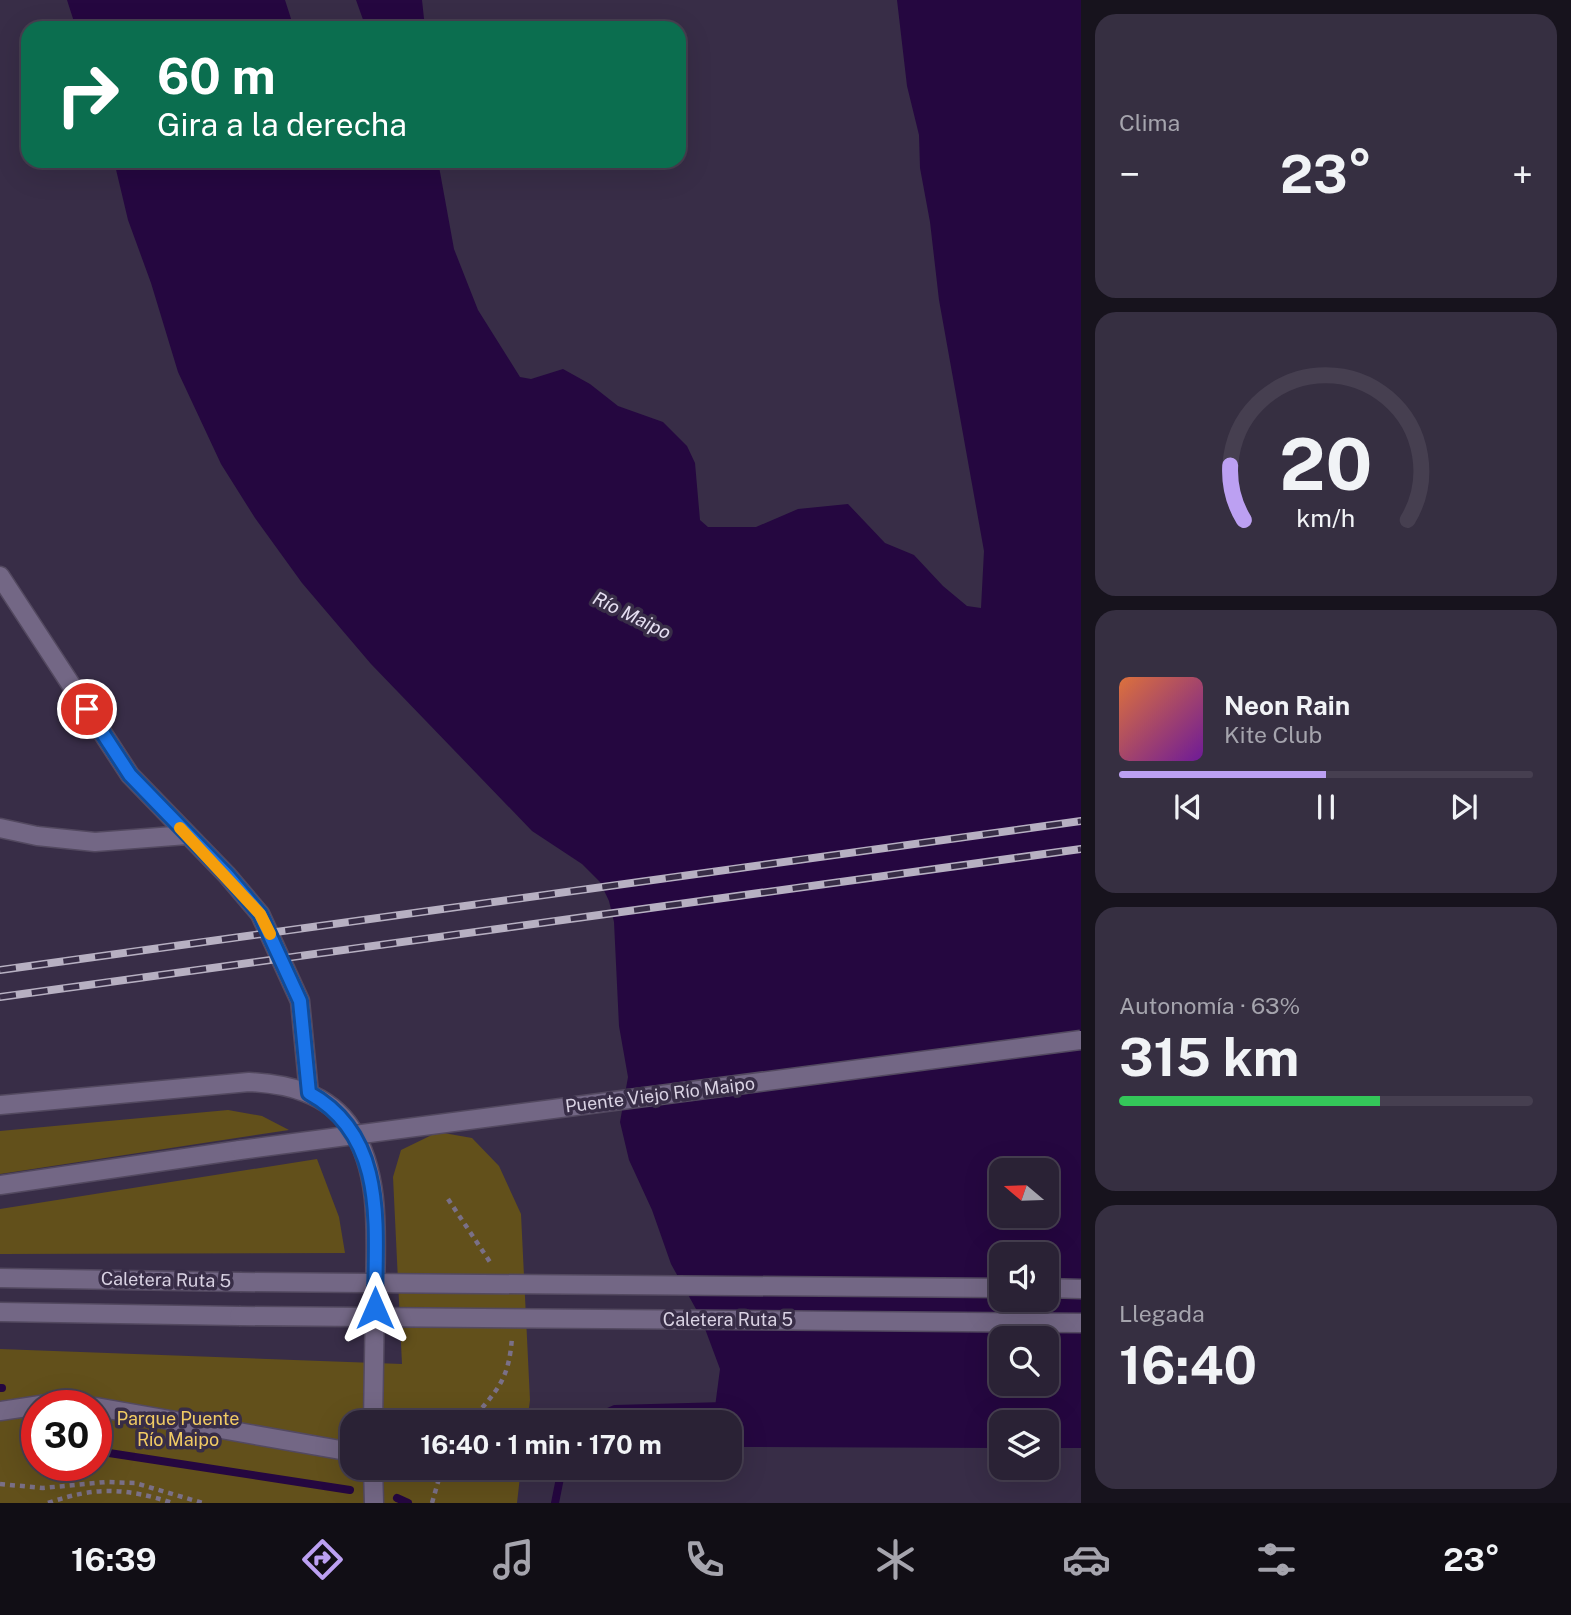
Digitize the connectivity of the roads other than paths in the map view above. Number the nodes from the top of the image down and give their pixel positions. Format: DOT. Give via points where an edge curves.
graph roads {
  1 [pos="0,576"];
  2 [pos="0,828"];
  3 [pos="187,835"];
  4 [pos="1081,1040"];
  5 [pos="309,1093"];
  6 [pos="0,1105"];
  7 [pos="0,1185"];
  8 [pos="0,1278"];
  9 [pos="989,1288"];
  10 [pos="1059,1288"];
  11 [pos="1081,1289"];
  12 [pos="0,1312"];
  13 [pos="1081,1323"];
  14 [pos="21,1408"];
  15 [pos="112,1410"];
  16 [pos="373,1410"];
  17 [pos="0,1411"];
  18 [pos="340,1450"];
  19 [pos="373,1480"];
  20 [pos="374,1503"];
  1 -- 3 [label="street" via="130,775"];
  2 -- 3 [label="street" via="95,842"];
  3 -- 5 [label="street" via="260,914 281,956 300,1001"];
  4 -- 7 [label="street, Puente Viejo Río Maipo, bridge"];
  5 -- 6 [label="street" via="249,1082"];
  5 -- 16 [label="street" via="326,1102 351,1128 367,1166 375,1230"];
  8 -- 9 [label="street, Caletera Ruta 5, bridge"];
  10 -- 11 [label="street"];
  12 -- 13 [label="street, Caletera Ruta 5, bridge"];
  14 -- 17 [label="street"];
  15 -- 18 [label="street"];
  19 -- 20 [label="street"];
}
